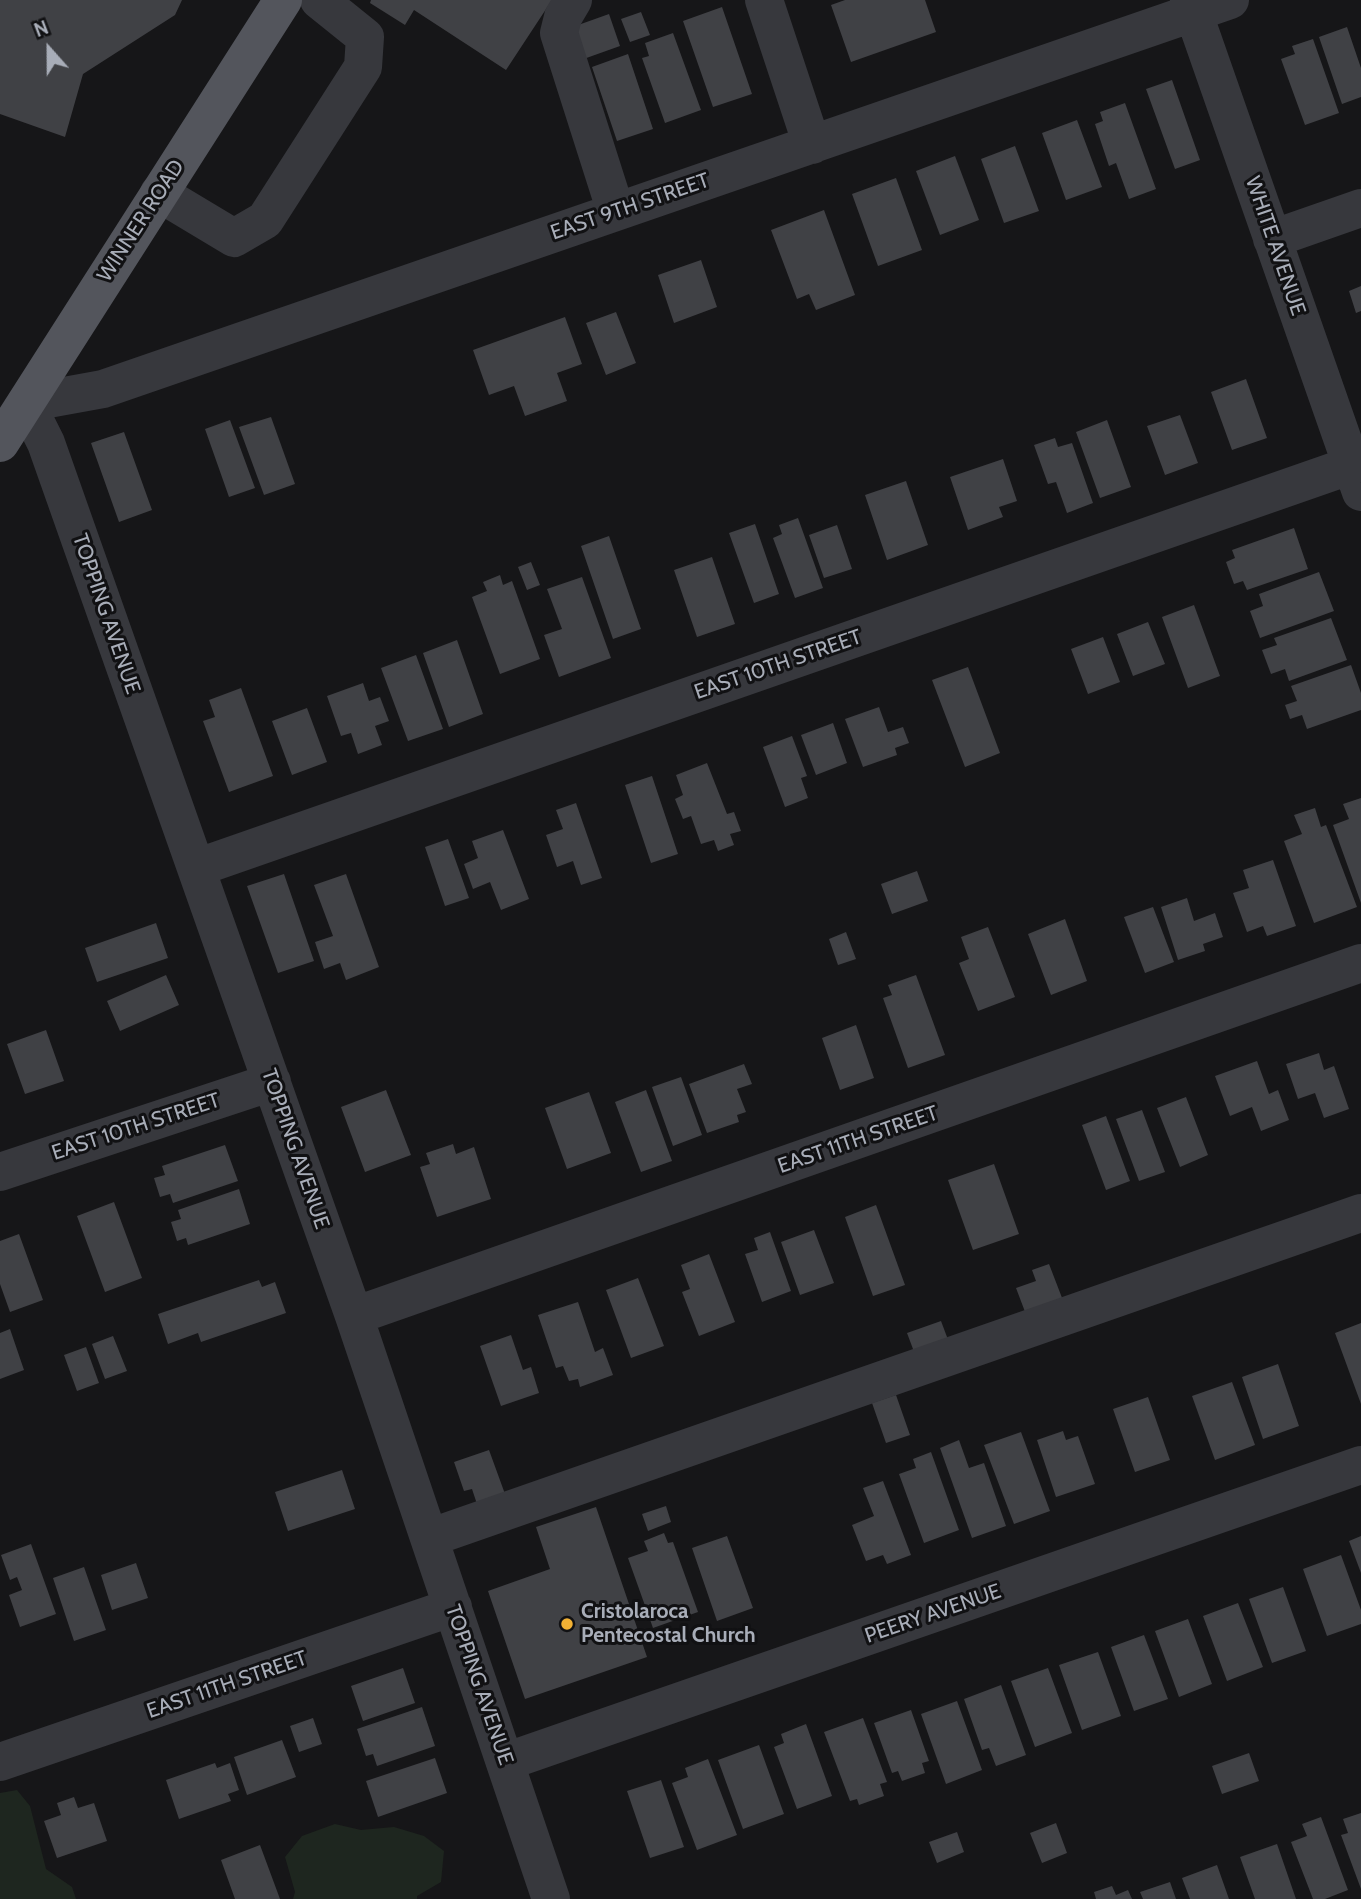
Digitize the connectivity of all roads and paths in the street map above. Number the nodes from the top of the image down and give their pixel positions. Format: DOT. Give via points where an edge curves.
graph roads {
  1 [pos="283,0"];
  2 [pos="319,0"];
  3 [pos="573,0"];
  4 [pos="764,0"];
  5 [pos="1230,0"];
  6 [pos="1191,6"];
  7 [pos="812,145"];
  8 [pos="159,193"];
  9 [pos="1361,208"];
  10 [pos="616,212"];
  11 [pos="1272,239"];
  12 [pos="26,403"];
  13 [pos="0,443"];
  14 [pos="1358,473"];
  15 [pos="195,868"];
  16 [pos="1361,963"];
  17 [pos="272,1082"];
  18 [pos="0,1172"];
  19 [pos="1361,1213"];
  20 [pos="354,1316"];
  21 [pos="1361,1465"];
  22 [pos="429,1538"];
  23 [pos="453,1607"];
  24 [pos="0,1762"];
  25 [pos="505,1762"];
  26 [pos="551,1899"];
  1 -- 8 [label="main road, WINNER ROAD"];
  2 -- 8 [label="street" via="365,37 363,67 265,220 234,239"];
  3 -- 10 [label="street" via="559,33"];
  4 -- 7 [label="street"];
  5 -- 6 [label="street, EAST 9TH STREET"];
  6 -- 7 [label="street, EAST 9TH STREET"];
  6 -- 11 [label="street, WHITE AVENUE"];
  7 -- 10 [label="street, EAST 9TH STREET"];
  8 -- 12 [label="main road, WINNER ROAD"];
  9 -- 11 [label="street"];
  10 -- 12 [label="street, EAST 9TH STREET" via="103,389"];
  11 -- 14 [label="street, WHITE AVENUE"];
  12 -- 13 [label="main road, WINNER ROAD"];
  12 -- 15 [label="street, TOPPING AVENUE" via="46,443"];
  14 -- 15 [label="street, EAST 10TH STREET"];
  15 -- 17 [label="street, TOPPING AVENUE"];
  16 -- 20 [label="street, EAST 11TH STREET"];
  17 -- 18 [label="street, EAST 10TH STREET"];
  17 -- 20 [label="street, TOPPING AVENUE"];
  19 -- 22 [label="street"];
  20 -- 22 [label="street, TOPPING AVENUE"];
  21 -- 25 [label="street, PEERY AVENUE"];
  22 -- 23 [label="street, TOPPING AVENUE"];
  23 -- 24 [label="street, EAST 11TH STREET"];
  23 -- 25 [label="street, TOPPING AVENUE"];
  25 -- 26 [label="street, TOPPING AVENUE"];
}
